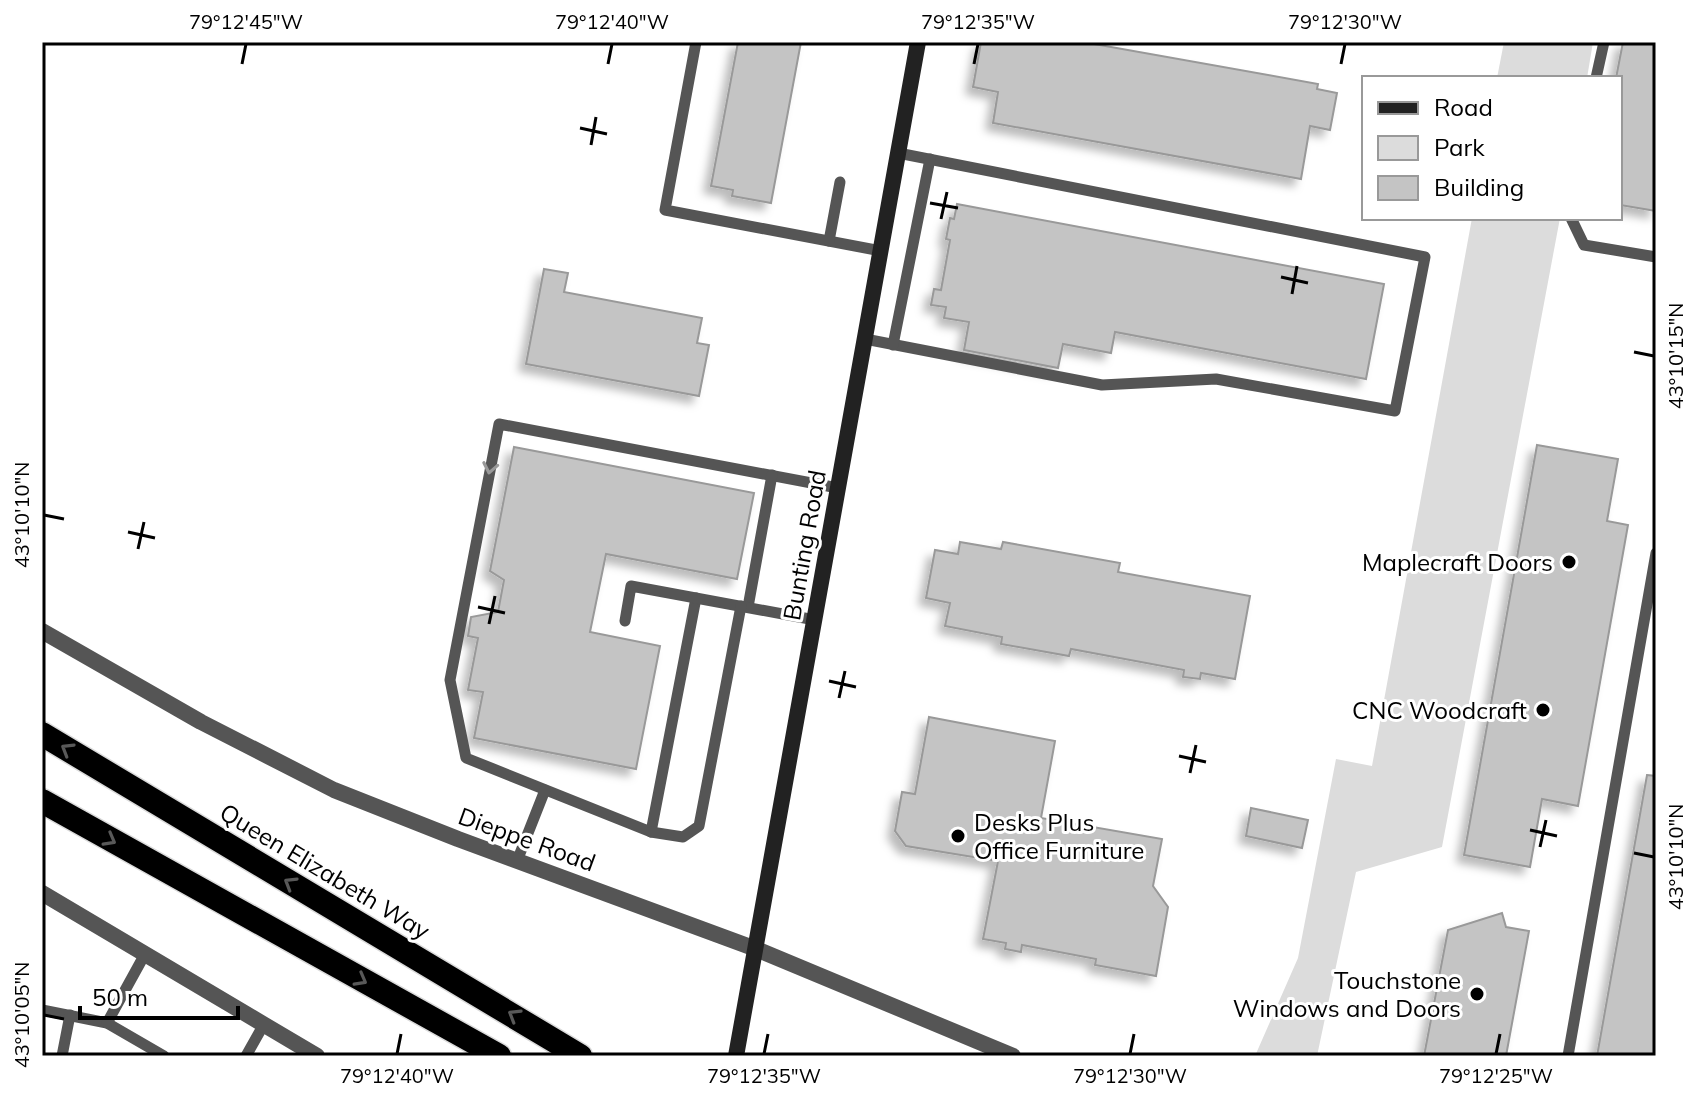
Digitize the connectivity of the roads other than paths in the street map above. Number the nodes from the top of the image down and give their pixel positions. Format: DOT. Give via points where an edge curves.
graph roads {
  1 [pos="696,42"];
  2 [pos="918,42"];
  3 [pos="1604,42"];
  4 [pos="1596,76"];
  5 [pos="898,153"];
  6 [pos="930,159"];
  7 [pos="840,182"];
  8 [pos="1572,220"];
  9 [pos="829,241"];
  10 [pos="881,251"];
  11 [pos="1656,257"];
  12 [pos="865,339"];
  13 [pos="893,345"];
  14 [pos="772,475"];
  15 [pos="838,488"];
  16 [pos="1656,553"];
  17 [pos="696,598"];
  18 [pos="744,606"];
  19 [pos="815,620"];
  20 [pos="625,621"];
  21 [pos="42,631"];
  22 [pos="42,734"];
  23 [pos="545,790"];
  24 [pos="42,801"];
  25 [pos="651,832"];
  26 [pos="517,861"];
  27 [pos="42,893"];
  28 [pos="756,949"];
  29 [pos="145,954"];
  30 [pos="42,1010"];
  31 [pos="70,1015"];
  32 [pos="107,1023"];
  33 [pos="264,1024"];
  34 [pos="62,1056"];
  35 [pos="164,1056"];
  36 [pos="246,1056"];
  37 [pos="317,1056"];
  38 [pos="499,1056"];
  39 [pos="580,1056"];
  40 [pos="736,1056"];
  41 [pos="1013,1056"];
  42 [pos="1568,1056"];
  1 -- 9 [label="lane" via="665,210"];
  2 -- 5 [label="main road, Bunting Road"];
  3 -- 4 [label="lane"];
  5 -- 6 [label="lane"];
  5 -- 10 [label="main road, Bunting Road"];
  6 -- 13 [label="lane"];
  6 -- 13 [label="lane" via="1425,257 1395,411 1216,379 1102,385"];
  7 -- 9 [label="lane"];
  8 -- 11 [label="lane" via="1584,245"];
  9 -- 10 [label="lane"];
  10 -- 12 [label="main road, Bunting Road"];
  12 -- 13 [label="lane"];
  12 -- 15 [label="main road, Bunting Road"];
  14 -- 15 [label="lane"];
  14 -- 18 [label="lane"];
  14 -- 23 [label="lane, one-way" via="499,424 450,680 466,758"];
  15 -- 19 [label="main road, Bunting Road"];
  16 -- 42 [label="lane"];
  17 -- 18 [label="lane"];
  17 -- 20 [label="lane" via="631,586"];
  17 -- 25 [label="lane"];
  18 -- 19 [label="lane"];
  18 -- 25 [label="lane" via="699,826 683,837"];
  19 -- 28 [label="main road, Bunting Road"];
  21 -- 26 [label="street, Dieppe Road" via="293,770 398,817"];
  39 -- 22 [label="highway, Queen Elizabeth Way, one-way"];
  23 -- 25 [label="lane"];
  23 -- 26 [label="lane"];
  24 -- 38 [label="highway, one-way"];
  26 -- 28 [label="street, Dieppe Road"];
  27 -- 29 [label="street"];
  28 -- 40 [label="main road, Bunting Road"];
  28 -- 41 [label="street, Dieppe Road"];
  29 -- 32 [label="lane"];
  29 -- 33 [label="street"];
  30 -- 31 [label="lane"];
  31 -- 32 [label="lane"];
  31 -- 34 [label="lane"];
  32 -- 35 [label="lane"];
  33 -- 36 [label="lane"];
  33 -- 37 [label="street"];
}
